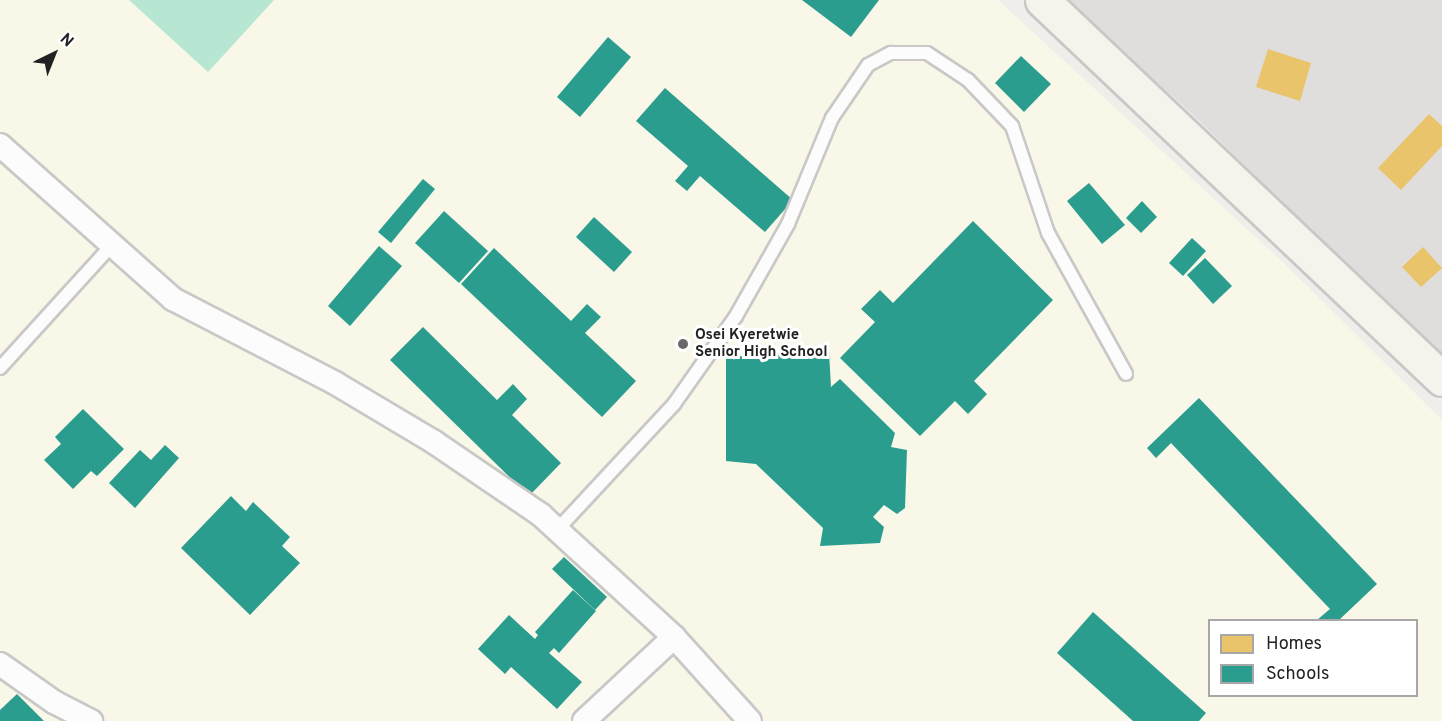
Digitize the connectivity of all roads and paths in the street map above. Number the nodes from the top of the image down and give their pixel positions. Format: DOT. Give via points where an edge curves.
graph roads {
  1 [pos="1042,0"];
  2 [pos="0,145"];
  3 [pos="112,245"];
  4 [pos="0,368"];
  5 [pos="1126,374"];
  6 [pos="1442,379"];
  7 [pos="557,530"];
  8 [pos="674,637"];
  9 [pos="0,664"];
  10 [pos="91,721"];
  11 [pos="584,721"];
  12 [pos="750,721"];
  1 -- 6 [label="street"];
  2 -- 3 [label="street"];
  3 -- 4 [label="lane"];
  3 -- 7 [label="street" via="173,299 335,383 424,436"];
  5 -- 7 [label="lane" via="1048,233 1012,126 968,80 927,53 891,53 868,65 832,118 788,224 729,325 674,404"];
  7 -- 8 [label="street"];
  8 -- 11 [label="street"];
  8 -- 12 [label="street"];
  9 -- 10 [label="street" via="54,702"];
}
